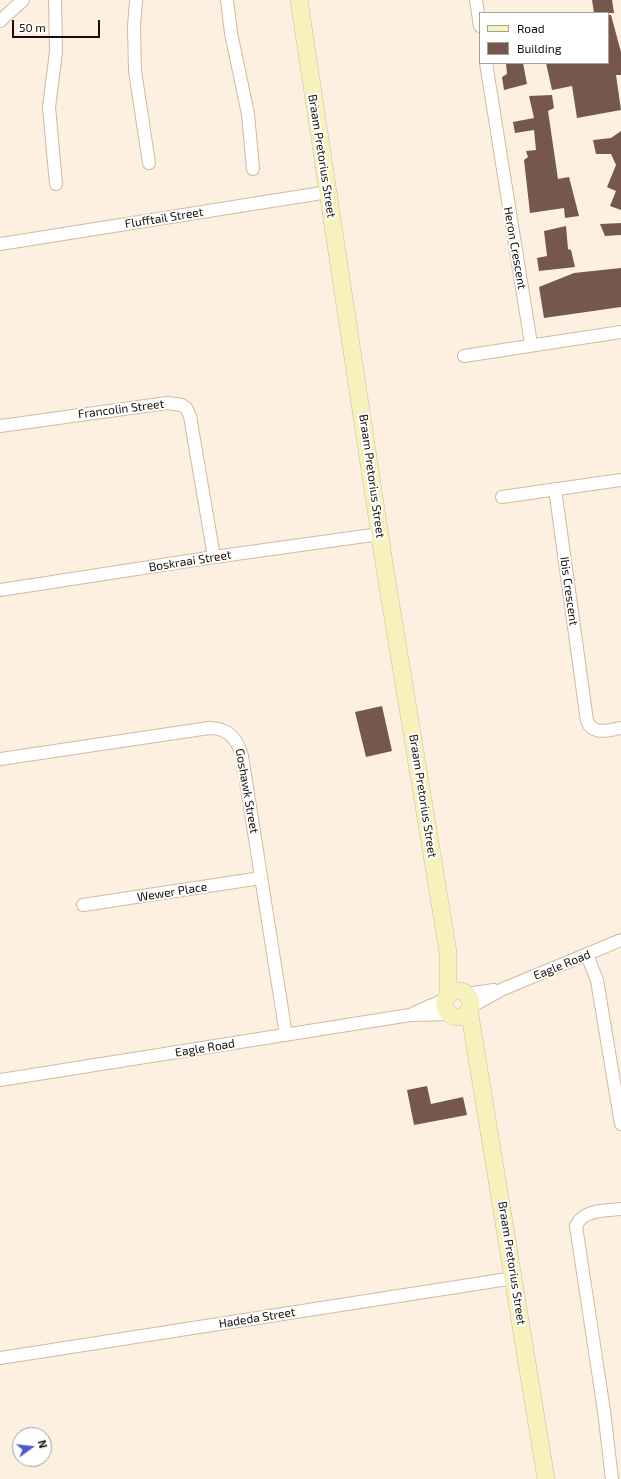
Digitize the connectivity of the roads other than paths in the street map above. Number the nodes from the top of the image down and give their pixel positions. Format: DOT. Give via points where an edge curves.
graph roads {
  1 [pos="23,0"];
  2 [pos="54,0"];
  3 [pos="136,0"];
  4 [pos="227,0"];
  5 [pos="299,0"];
  6 [pos="476,0"];
  7 [pos="479,20"];
  8 [pos="0,21"];
  9 [pos="486,64"];
  10 [pos="150,163"];
  11 [pos="253,169"];
  12 [pos="56,184"];
  13 [pos="328,192"];
  14 [pos="0,244"];
  15 [pos="621,332"];
  16 [pos="532,344"];
  17 [pos="464,356"];
  18 [pos="0,426"];
  19 [pos="621,480"];
  20 [pos="555,489"];
  21 [pos="502,498"];
  22 [pos="380,534"];
  23 [pos="214,557"];
  24 [pos="0,590"];
  25 [pos="621,728"];
  26 [pos="0,759"];
  27 [pos="261,878"];
  28 [pos="82,905"];
  29 [pos="621,940"];
  30 [pos="587,955"];
  31 [pos="458,1003"];
  32 [pos="286,1035"];
  33 [pos="0,1080"];
  34 [pos="621,1124"];
  35 [pos="621,1209"];
  36 [pos="514,1278"];
  37 [pos="0,1358"];
  38 [pos="546,1479"];
  39 [pos="612,1479"];
  1 -- 8 [label="street"];
  2 -- 12 [label="street" via="56,52 49,107"];
  3 -- 10 [label="street" via="135,71"];
  4 -- 11 [label="street" via="231,33 248,114"];
  5 -- 13 [label="street, Braam Pretorius Street"];
  6 -- 7 [label="street"];
  9 -- 16 [label="street, Heron Crescent"];
  13 -- 14 [label="street, Flufftail Street"];
  13 -- 22 [label="street, Braam Pretorius Street"];
  15 -- 16 [label="street"];
  16 -- 17 [label="street"];
  18 -- 23 [label="street, Francolin Street" via="167,403 182,405 188,411 194,433"];
  19 -- 20 [label="street"];
  20 -- 21 [label="street"];
  20 -- 25 [label="street, Ibis Crescent" via="588,721 591,728 596,731"];
  22 -- 23 [label="street, Boskraai Street"];
  22 -- 31 [label="street, Braam Pretorius Street"];
  23 -- 24 [label="street, Boskraai Street"];
  26 -- 27 [label="street, Goshawk Street" via="209,728 227,732 235,738 242,756"];
  27 -- 28 [label="street, Wewer Place"];
  27 -- 32 [label="street, Goshawk Street"];
  29 -- 30 [label="street, Eagle Road"];
  30 -- 31 [label="street, Eagle Road" via="503,989"];
  30 -- 34 [label="street" via="597,980"];
  31 -- 32 [label="street, Eagle Road" via="410,1015"];
  31 -- 36 [label="street, Braam Pretorius Street" via="475,1048"];
  32 -- 33 [label="street, Eagle Road"];
  35 -- 39 [label="street" via="588,1214 578,1220 576,1226"];
  36 -- 37 [label="street, Hadeda Street"];
  36 -- 38 [label="street, Braam Pretorius Street"];
}
